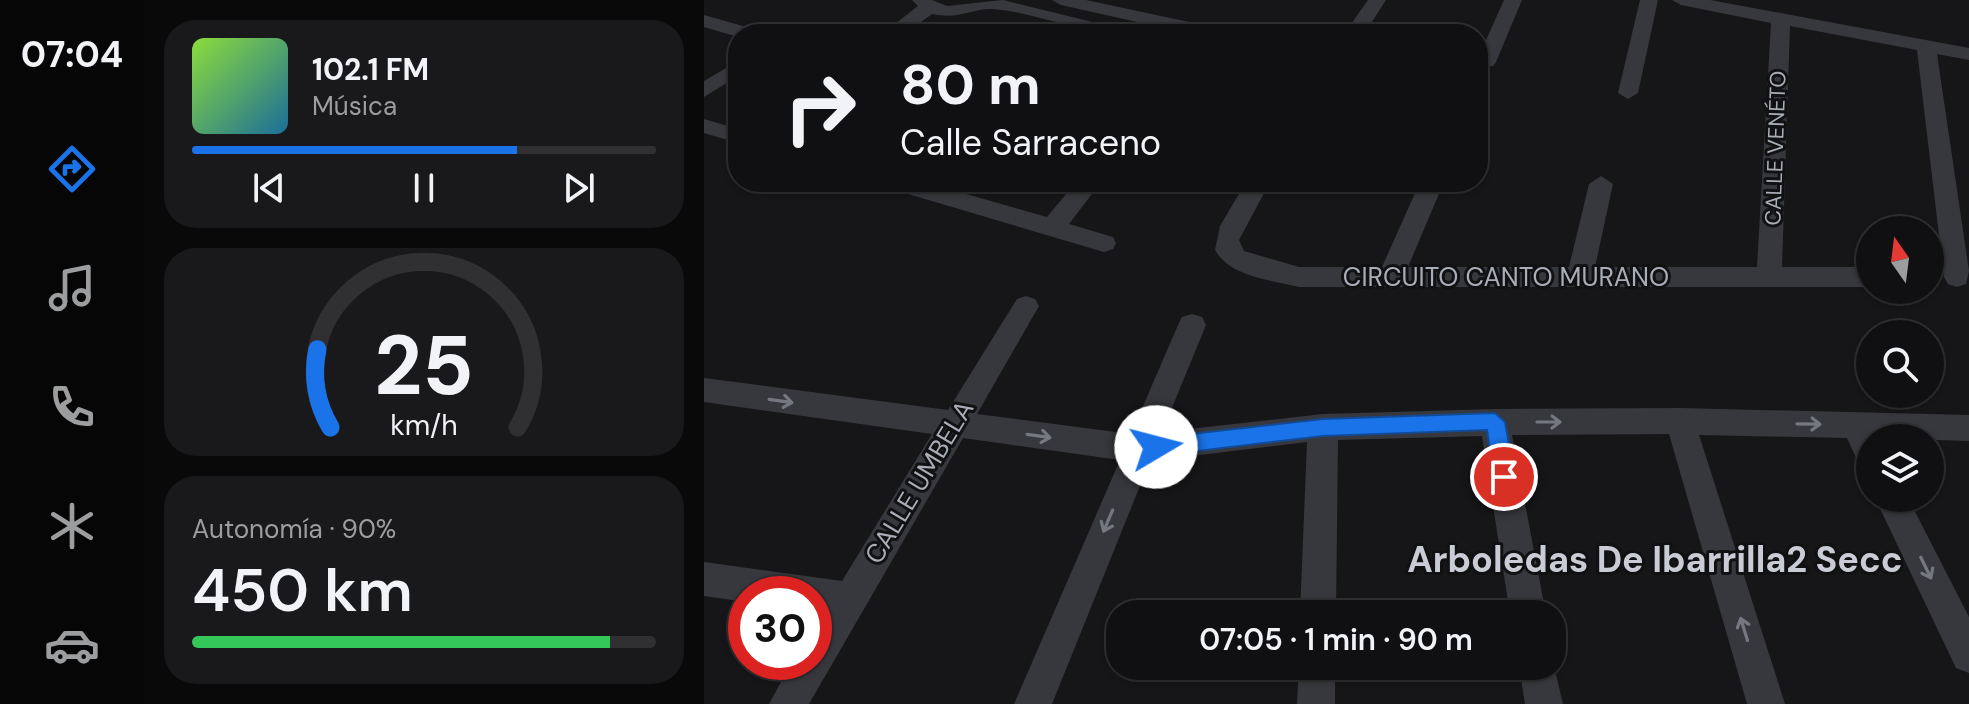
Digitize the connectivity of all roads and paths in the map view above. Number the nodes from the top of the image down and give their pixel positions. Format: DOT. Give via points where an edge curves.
graph roads {
  1 [pos="1061,0"];
  2 [pos="1377,0"];
  3 [pos="1513,0"];
  4 [pos="1649,0"];
  5 [pos="1681,0"];
  6 [pos="992,2"];
  7 [pos="925,4"];
  8 [pos="949,11"];
  9 [pos="1781,18"];
  10 [pos="704,21"];
  11 [pos="903,24"];
  12 [pos="931,24"];
  13 [pos="1079,24"];
  14 [pos="1171,24"];
  15 [pos="1361,24"];
  16 [pos="728,28"];
  17 [pos="1926,46"];
  18 [pos="1969,54"];
  19 [pos="1488,57"];
  20 [pos="728,74"];
  21 [pos="704,91"];
  22 [pos="1628,93"];
  23 [pos="704,126"];
  24 [pos="728,133"];
  25 [pos="1601,184"];
  26 [pos="934,192"];
  27 [pos="1081,192"];
  28 [pos="1252,192"];
  29 [pos="1428,192"];
  30 [pos="1052,228"];
  31 [pos="1104,243"];
  32 [pos="1391,277"];
  33 [pos="1580,277"];
  34 [pos="1769,277"];
  35 [pos="1856,277"];
  36 [pos="1963,277"];
  37 [pos="1026,306"];
  38 [pos="1192,325"];
  39 [pos="704,390"];
  40 [pos="1680,421"];
  41 [pos="1495,422"];
  42 [pos="953,424"];
  43 [pos="1856,425"];
  44 [pos="1323,427"];
  45 [pos="1944,427"];
  46 [pos="1969,428"];
  47 [pos="1138,449"];
  48 [pos="1898,512"];
  49 [pos="704,579"];
  50 [pos="849,599"];
  51 [pos="1318,600"];
  52 [pos="1526,600"];
  53 [pos="832,628"];
  54 [pos="1969,655"];
  55 [pos="802,680"];
  56 [pos="1317,680"];
  57 [pos="1540,680"];
  58 [pos="788,704"];
  59 [pos="1033,704"];
  60 [pos="1316,704"];
  61 [pos="1544,704"];
  62 [pos="1766,704"];
  1 -- 14 [label="street"];
  2 -- 15 [label="street"];
  3 -- 19 [label="street"];
  4 -- 22 [label="street"];
  5 -- 9 [label="street"];
  6 -- 8 [label="street"];
  6 -- 13 [label="street"];
  7 -- 8 [label="street"];
  7 -- 11 [label="street"];
  8 -- 12 [label="street"];
  9 -- 17 [label="street"];
  9 -- 34 [label="street, CALLE VENÉTO"];
  10 -- 16 [label="street"];
  17 -- 18 [label="street"];
  17 -- 36 [label="street"];
  20 -- 21 [label="street"];
  23 -- 24 [label="street"];
  25 -- 33 [label="street"];
  26 -- 30 [label="street"];
  27 -- 30 [label="street"];
  28 -- 32 [label="street, CIRCUITO CANTO MURANO" via="1225,240 1233,258 1299,277"];
  29 -- 32 [label="street"];
  30 -- 31 [label="street"];
  32 -- 33 [label="street, CIRCUITO CANTO MURANO"];
  33 -- 34 [label="street, CIRCUITO CANTO MURANO"];
  34 -- 35 [label="street, CIRCUITO CANTO MURANO"];
  37 -- 42 [label="street, CALLE UMBELA"];
  38 -- 47 [label="street"];
  39 -- 42 [label="street, one-way"];
  41 -- 40 [label="street, one-way"];
  40 -- 43 [label="street, one-way"];
  62 -- 40 [label="street, one-way"];
  41 -- 44 [label="street"];
  41 -- 52 [label="street"];
  42 -- 47 [label="street, one-way"];
  42 -- 50 [label="street, CALLE UMBELA"];
  44 -- 47 [label="street"];
  44 -- 51 [label="street"];
  45 -- 46 [label="street"];
  47 -- 59 [label="street, one-way"];
  48 -- 54 [label="street, one-way"];
  49 -- 50 [label="street"];
  50 -- 53 [label="street, CALLE UMBELA"];
  55 -- 58 [label="street, CALLE UMBELA"];
  56 -- 60 [label="street"];
  57 -- 61 [label="street"];
}
